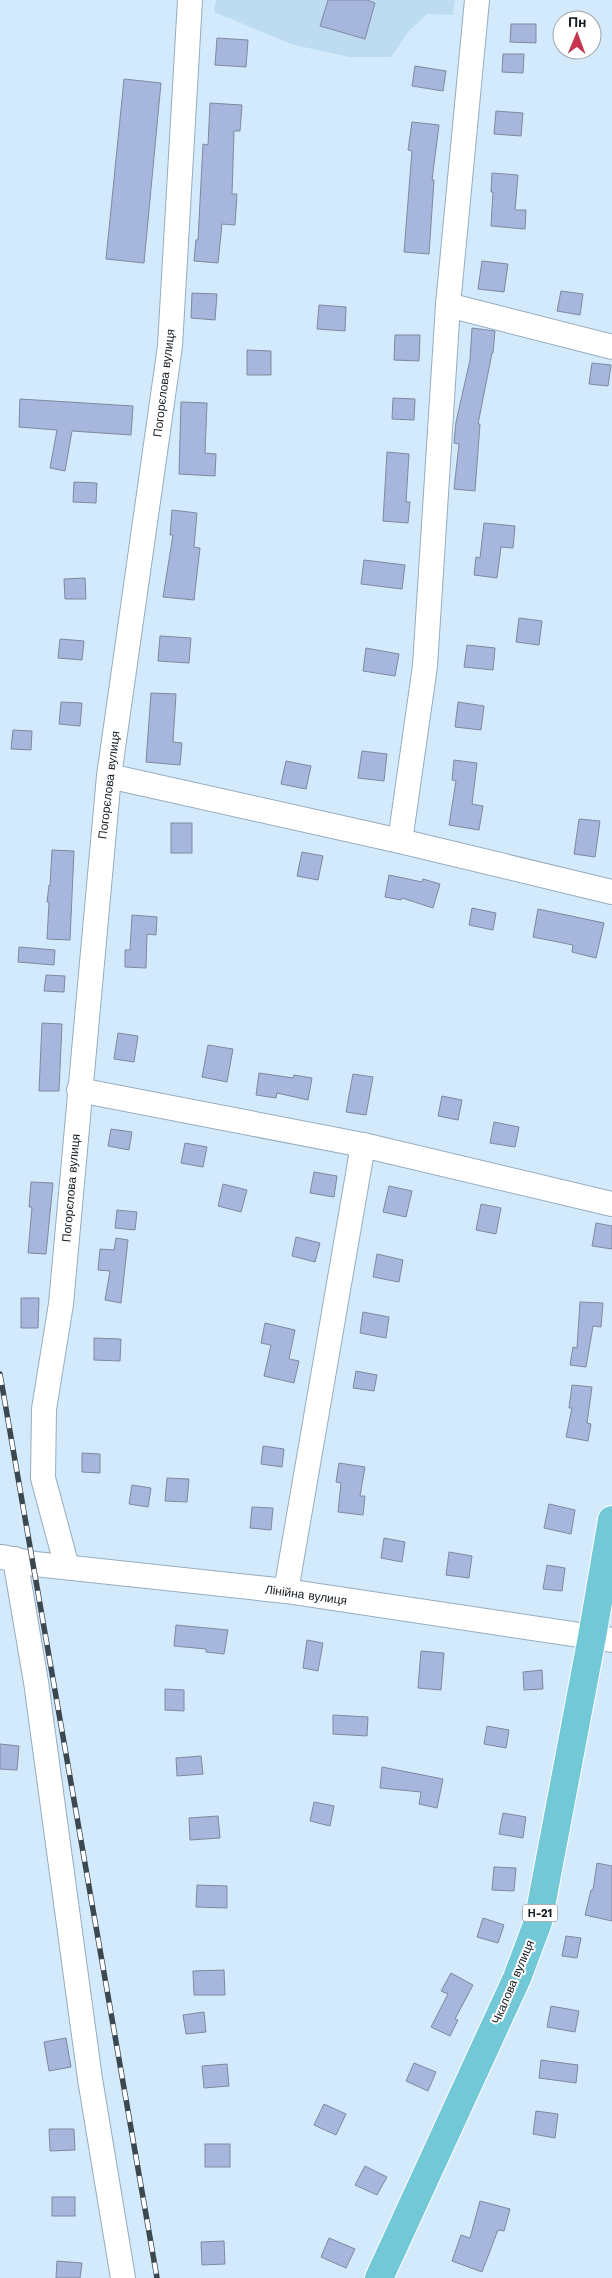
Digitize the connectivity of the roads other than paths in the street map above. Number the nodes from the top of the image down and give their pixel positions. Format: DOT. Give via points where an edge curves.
graph roads {
  1 [pos="190,0"];
  2 [pos="477,0"];
  3 [pos="448,305"];
  4 [pos="612,347"];
  5 [pos="109,776"];
  6 [pos="400,841"];
  7 [pos="612,892"];
  8 [pos="79,1090"];
  9 [pos="364,1145"];
  10 [pos="612,1204"];
  11 [pos="612,1520"];
  12 [pos="4,1560"];
  13 [pos="67,1567"];
  14 [pos="286,1591"];
  15 [pos="602,1639"];
  16 [pos="123,2278"];
  17 [pos="378,2278"];
  1 -- 5 [label="street, Погорєлова вулиця" via="170,346"];
  2 -- 3 [label="street"];
  3 -- 4 [label="street"];
  3 -- 6 [label="street" via="425,666"];
  5 -- 6 [label="street"];
  5 -- 8 [label="street, Погорєлова вулиця"];
  6 -- 7 [label="street"];
  8 -- 9 [label="street"];
  8 -- 13 [label="street, Погорєлова вулиця" via="61,1304 44,1409 43,1478"];
  9 -- 10 [label="street"];
  9 -- 14 [label="street"];
  11 -- 15 [label="main road, Чкалова вулиця / Н-21"];
  12 -- 13 [label="street, Лінійна вулиця"];
  12 -- 16 [label="street" via="36,1682 90,2079"];
  13 -- 14 [label="street, Лінійна вулиця"];
  14 -- 15 [label="street, Лінійна вулиця"];
  15 -- 17 [label="main road, Чкалова вулиця / Н-21" via="538,1922 517,1978"];
}
